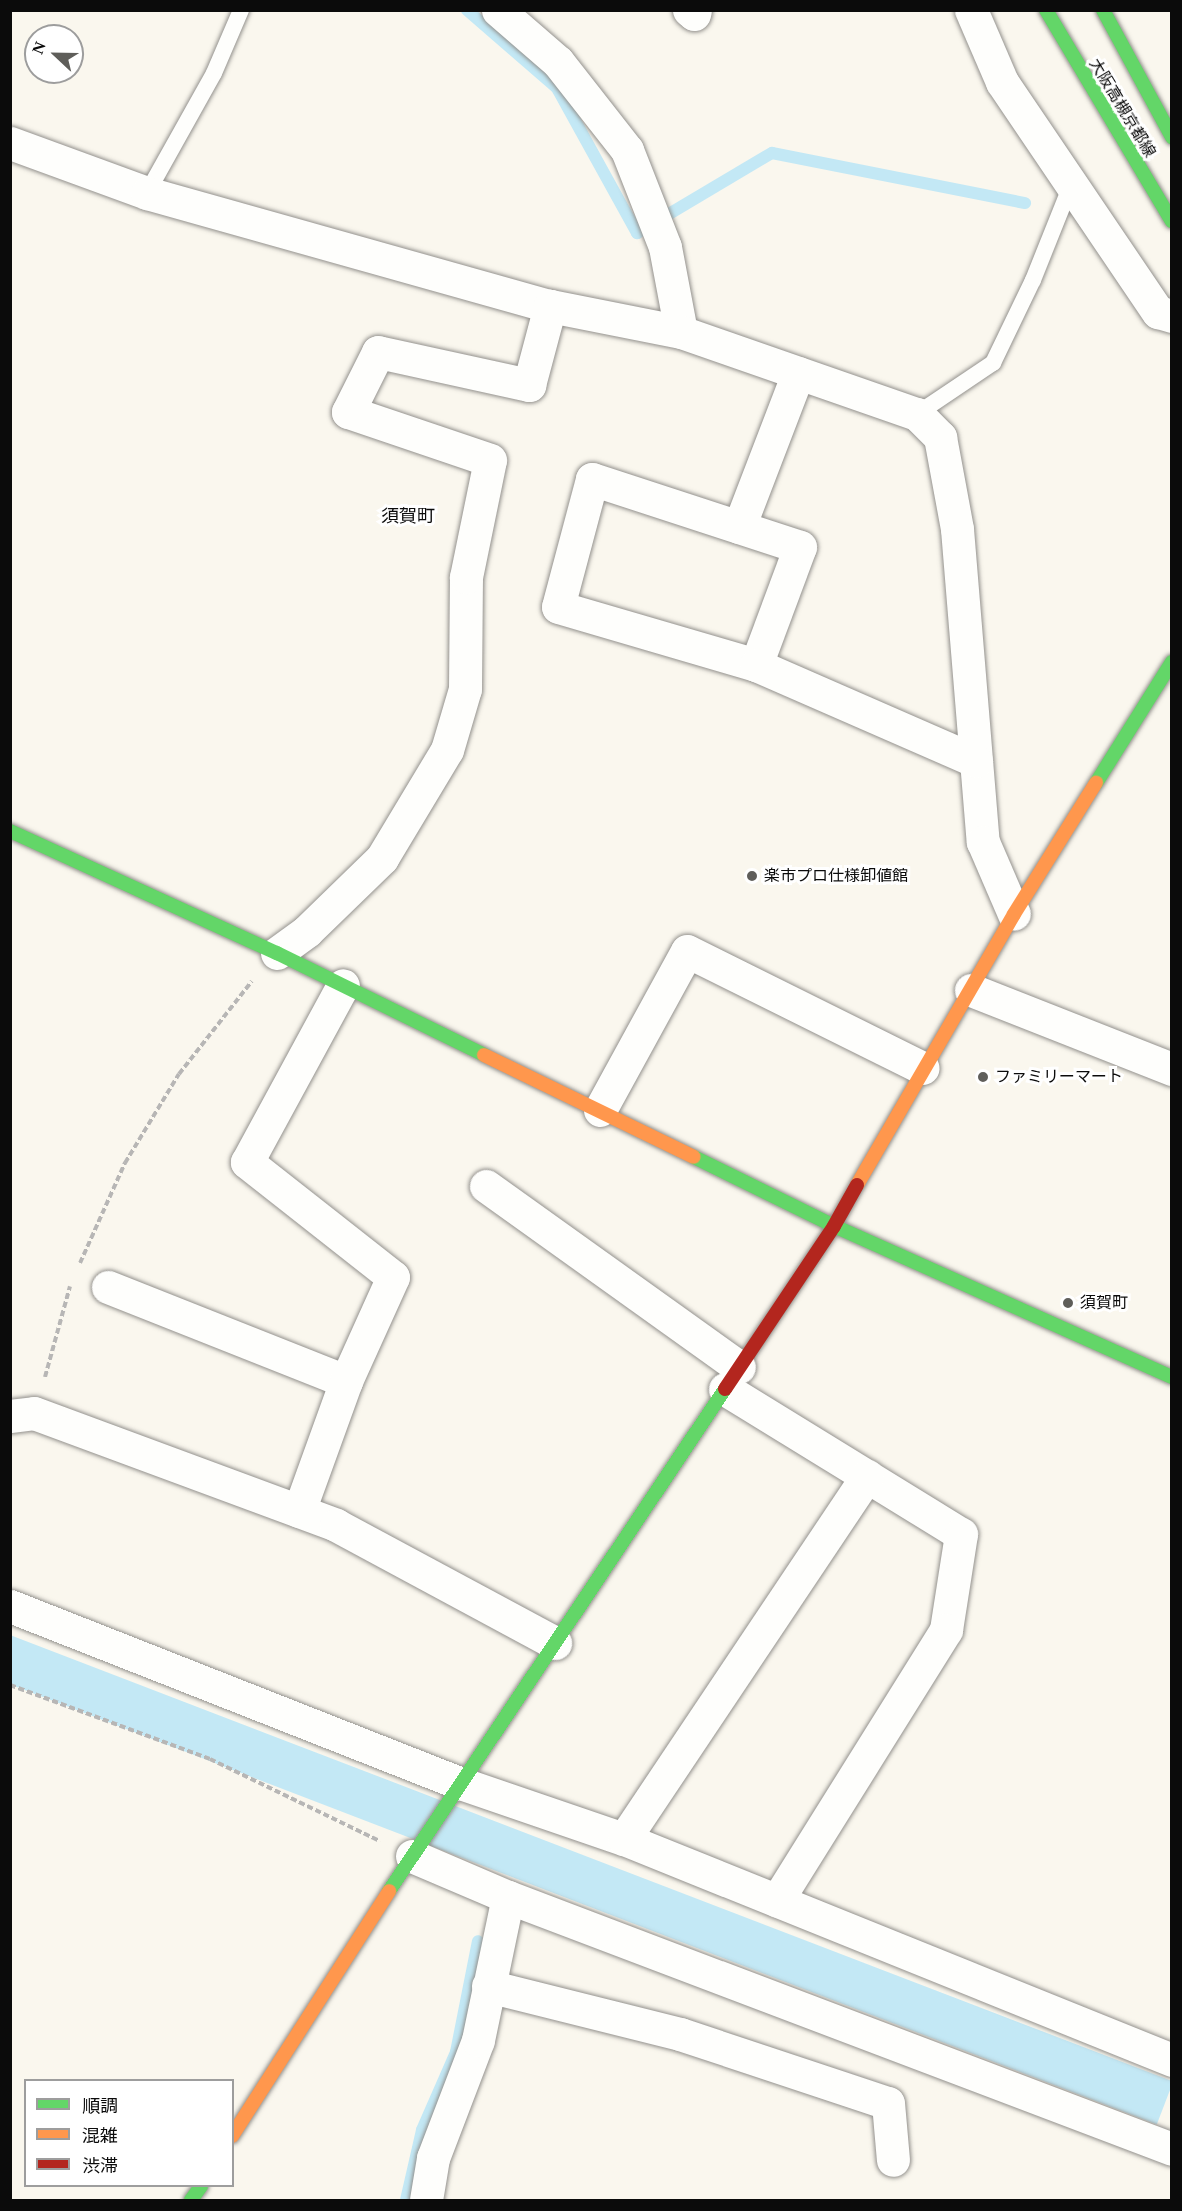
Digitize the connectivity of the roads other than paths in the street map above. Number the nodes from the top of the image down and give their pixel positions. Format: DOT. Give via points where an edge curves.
graph roads {
  1 [pos="241,10"];
  2 [pos="498,10"];
  3 [pos="689,10"];
  4 [pos="695,10"];
  5 [pos="971,10"];
  6 [pos="1047,10"];
  7 [pos="1103,10"];
  8 [pos="1172,137"];
  9 [pos="10,144"];
  10 [pos="1071,185"];
  11 [pos="147,193"];
  12 [pos="1172,221"];
  13 [pos="550,306"];
  14 [pos="1172,316"];
  15 [pos="681,332"];
  16 [pos="798,373"];
  17 [pos="917,414"];
  18 [pos="739,527"];
  19 [pos="1172,662"];
  20 [pos="756,665"];
  21 [pos="976,761"];
  22 [pos="10,831"];
  23 [pos="1014,914"];
  24 [pos="277,953"];
  25 [pos="343,985"];
  26 [pos="971,990"];
  27 [pos="923,1068"];
  28 [pos="1172,1069"];
  29 [pos="600,1110"];
  30 [pos="486,1186"];
  31 [pos="834,1226"];
  32 [pos="108,1287"];
  33 [pos="1172,1377"];
  34 [pos="732,1378"];
  35 [pos="346,1381"];
  36 [pos="22,1414"];
  37 [pos="867,1476"];
  38 [pos="299,1511"];
  39 [pos="10,1606"];
  40 [pos="555,1643"];
  41 [pos="460,1783"];
  42 [pos="624,1839"];
  43 [pos="412,1856"];
  44 [pos="508,1897"];
  45 [pos="777,1900"];
  46 [pos="488,1986"];
  47 [pos="1172,2060"];
  48 [pos="234,2133"];
  49 [pos="1172,2149"];
  50 [pos="893,2160"];
  51 [pos="200,2187"];
  52 [pos="191,2200"];
  53 [pos="426,2200"];
  1 -- 11 [label="lane" via="214,73"];
  2 -- 15 [label="street" via="558,62 627,150 665,247"];
  3 -- 4 [label="street" via="694,14"];
  5 -- 10 [label="street" via="1002,82"];
  6 -- 12 [label="street, 大阪高槻京都線"];
  7 -- 8 [label="street, 大阪高槻京都線"];
  9 -- 11 [label="street"];
  10 -- 14 [label="street" via="1158,312"];
  10 -- 17 [label="lane" via="993,363"];
  11 -- 13 [label="street"];
  13 -- 15 [label="street"];
  13 -- 24 [label="street" via="529,385 378,352 348,412 490,460 466,577 465,689 447,750 382,858 307,931"];
  15 -- 16 [label="street"];
  16 -- 17 [label="street"];
  16 -- 18 [label="street"];
  17 -- 21 [label="street" via="940,437 957,529"];
  18 -- 20 [label="street" via="800,547"];
  18 -- 20 [label="street" via="592,480 558,607"];
  19 -- 23 [label="street"];
  20 -- 21 [label="street"];
  21 -- 23 [label="street" via="983,842"];
  22 -- 24 [label="street"];
  23 -- 26 [label="street"];
  24 -- 25 [label="street"];
  25 -- 29 [label="street"];
  25 -- 35 [label="street" via="247,1162 393,1277"];
  26 -- 27 [label="street"];
  26 -- 28 [label="street"];
  27 -- 29 [label="street" via="687,951"];
  27 -- 31 [label="street"];
  29 -- 31 [label="street"];
  30 -- 34 [label="street"];
  31 -- 33 [label="street"];
  31 -- 34 [label="street"];
  32 -- 35 [label="street"];
  34 -- 37 [label="street"];
  34 -- 40 [label="street"];
  35 -- 38 [label="street"];
  36 -- 38 [label="street"];
  37 -- 42 [label="street"];
  37 -- 45 [label="street" via="962,1534 946,1630"];
  38 -- 40 [label="street" via="336,1525"];
  39 -- 41 [label="street"];
  40 -- 41 [label="street"];
  41 -- 42 [label="street"];
  41 -- 43 [label="street"];
  42 -- 45 [label="street"];
  43 -- 44 [label="street"];
  43 -- 48 [label="street"];
  44 -- 46 [label="street"];
  44 -- 49 [label="street"];
  45 -- 47 [label="street"];
  46 -- 50 [label="street" via="680,2034 888,2103"];
  46 -- 53 [label="street" via="478,2040 433,2158"];
  51 -- 52 [label="street"];
}
